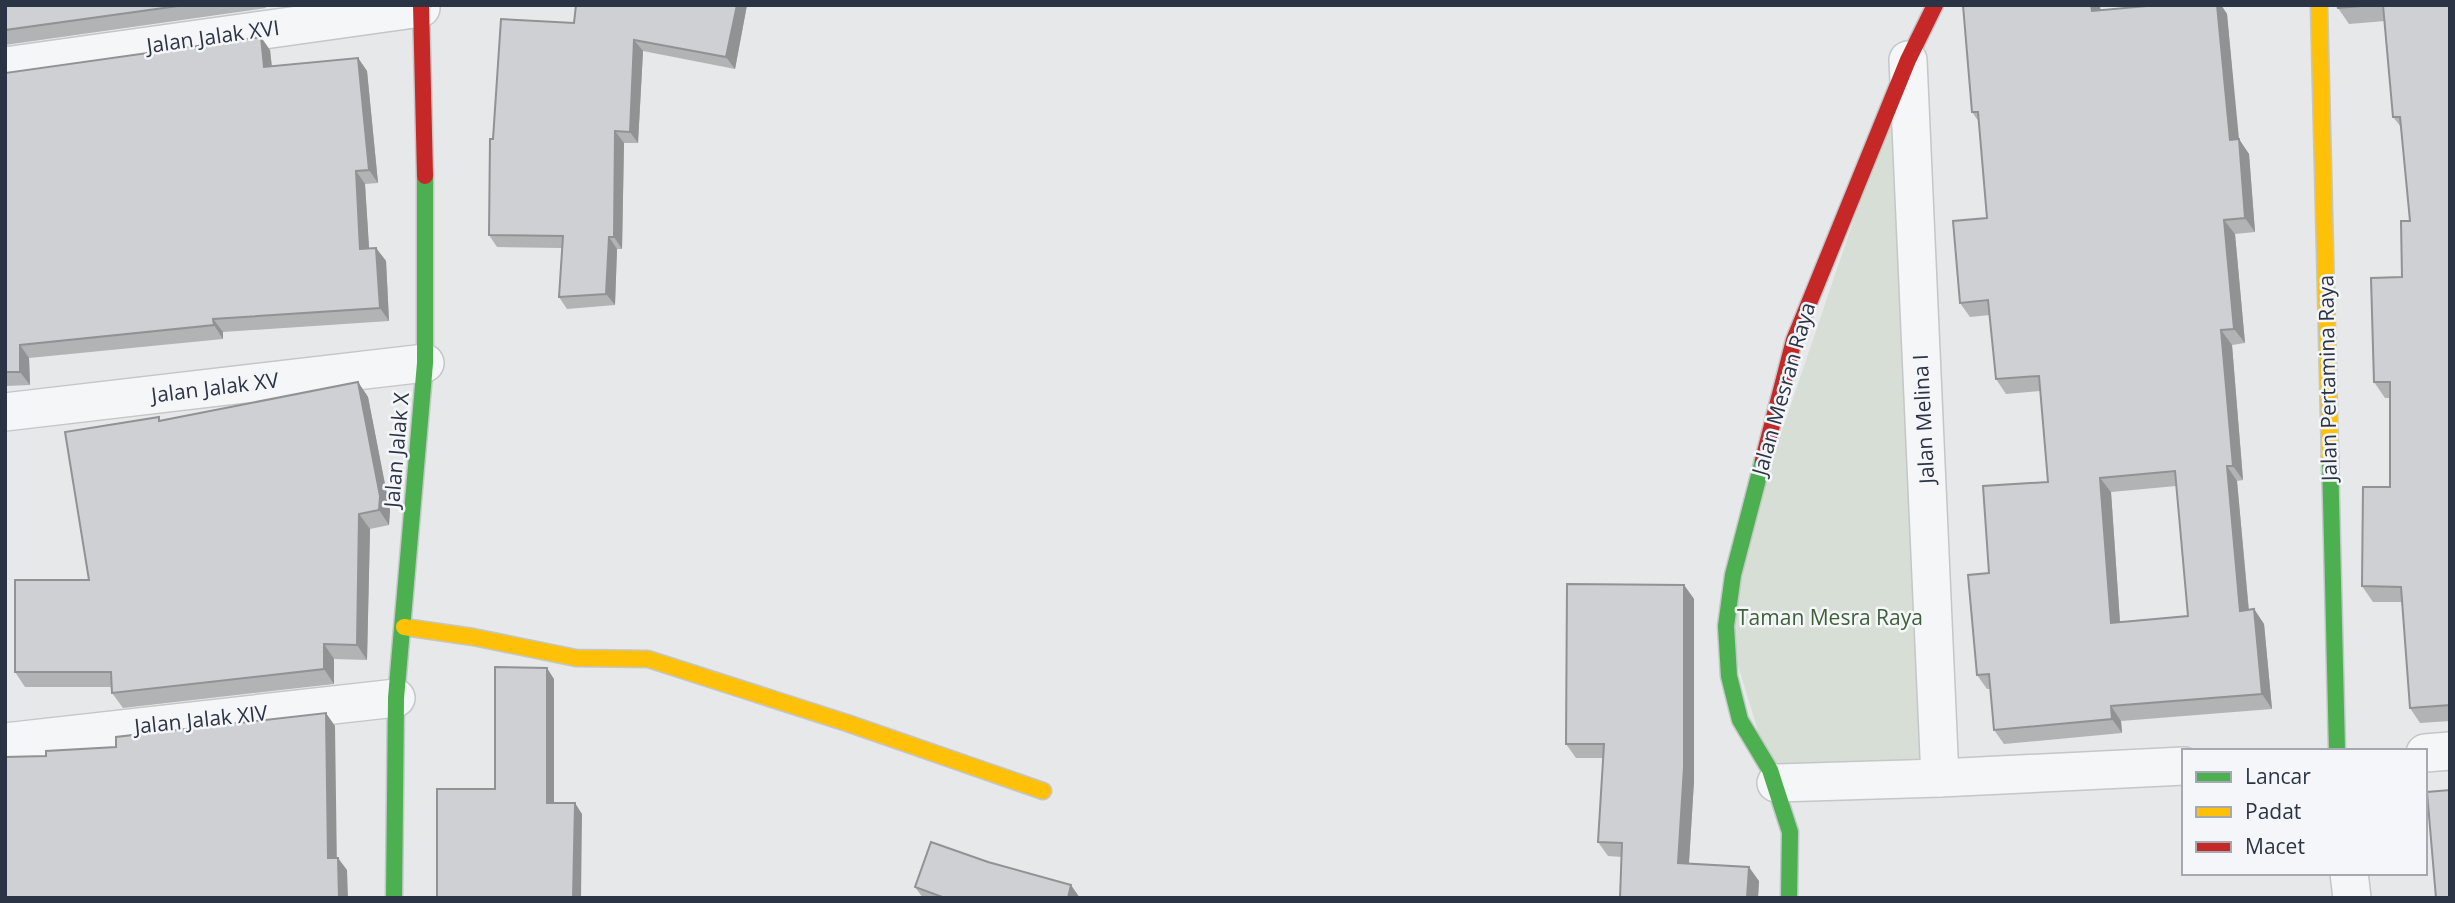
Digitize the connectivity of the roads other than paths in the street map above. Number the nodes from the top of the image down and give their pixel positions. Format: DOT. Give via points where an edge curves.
graph roads {
  1 [pos="1935,5"];
  2 [pos="2319,5"];
  3 [pos="421,7"];
  4 [pos="1908,60"];
  5 [pos="5,66"];
  6 [pos="425,363"];
  7 [pos="5,412"];
  8 [pos="404,626"];
  9 [pos="396,698"];
  10 [pos="5,742"];
  11 [pos="2337,749"];
  12 [pos="2450,751"];
  13 [pos="2427,752"];
  14 [pos="2182,766"];
  15 [pos="1940,778"];
  16 [pos="1776,783"];
  17 [pos="1043,790"];
  18 [pos="2349,875"];
  19 [pos="394,898"];
  20 [pos="1789,898"];
  21 [pos="2352,898"];
  1 -- 4 [label="street, Jalan Mesran Raya"];
  2 -- 11 [label="street, Jalan Pertamina Raya"];
  3 -- 5 [label="street, Jalan Jalak XVI"];
  3 -- 6 [label="street, Jalan Jalak X"];
  4 -- 15 [label="street, Jalan Melina I"];
  4 -- 16 [label="street, Jalan Mesran Raya" via="1794,340 1733,575 1726,626 1729,676 1740,720"];
  6 -- 7 [label="street, Jalan Jalak XV"];
  6 -- 8 [label="street, Jalan Jalak X"];
  8 -- 9 [label="street, Jalan Jalak X"];
  8 -- 17 [label="street" via="576,657 648,659"];
  9 -- 10 [label="street, Jalan Jalak XIV"];
  9 -- 19 [label="street, Jalan Jalak X"];
  12 -- 13 [label="street"];
  14 -- 15 [label="street"];
  15 -- 16 [label="street"];
  16 -- 20 [label="street, Jalan Mesran Raya" via="1790,832"];
  18 -- 21 [label="street"];
}
